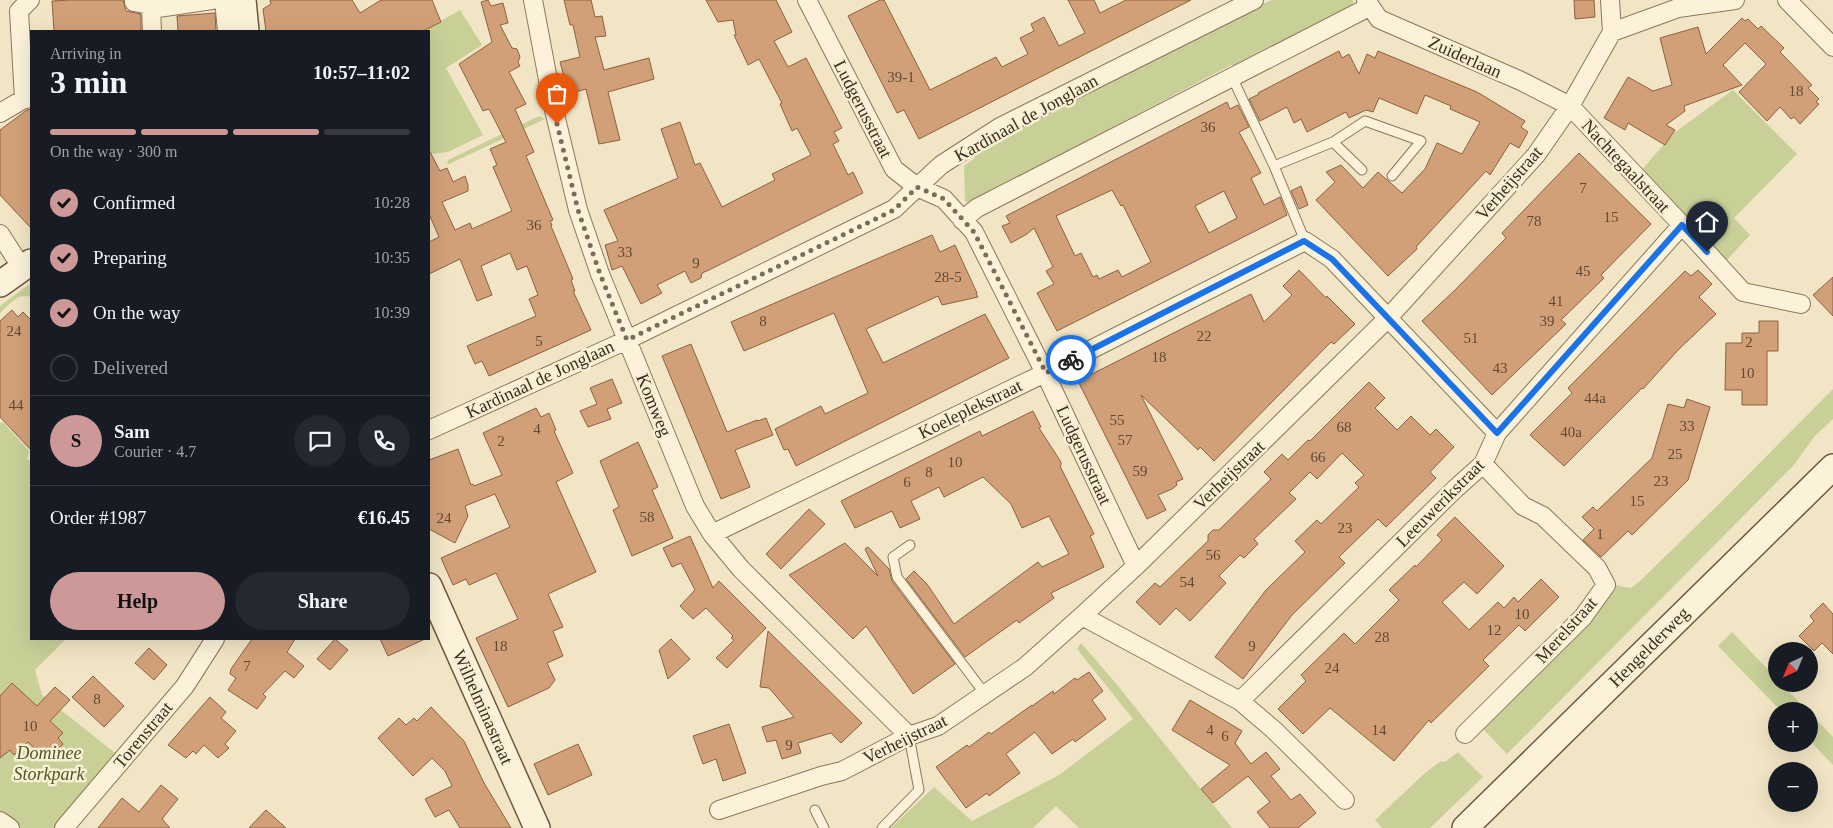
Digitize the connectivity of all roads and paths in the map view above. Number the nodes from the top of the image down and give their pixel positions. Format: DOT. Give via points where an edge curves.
graph roads {
  1 [pos="30,0"];
  2 [pos="134,0"];
  3 [pos="212,0"];
  4 [pos="224,0"];
  5 [pos="243,0"];
  6 [pos="533,0"];
  7 [pos="807,0"];
  8 [pos="1254,0"];
  9 [pos="1610,0"];
  10 [pos="1734,0"];
  11 [pos="1787,0"];
  12 [pos="1368,3"];
  13 [pos="151,9"];
  14 [pos="152,30"];
  15 [pos="227,30"];
  16 [pos="246,30"];
  17 [pos="1612,32"];
  18 [pos="1833,47"];
  19 [pos="1232,77"];
  20 [pos="27,99"];
  21 [pos="1570,106"];
  22 [pos="0,113"];
  23 [pos="1333,142"];
  24 [pos="1274,166"];
  25 [pos="1362,170"];
  26 [pos="1392,176"];
  27 [pos="917,187"];
  28 [pos="962,220"];
  29 [pos="1682,225"];
  30 [pos="0,234"];
  31 [pos="1304,241"];
  32 [pos="27,265"];
  33 [pos="0,284"];
  34 [pos="1801,304"];
  35 [pos="1388,319"];
  36 [pos="627,340"];
  37 [pos="1046,373"];
  38 [pos="430,430"];
  39 [pos="1497,433"];
  40 [pos="1483,464"];
  41 [pos="1833,466"];
  42 [pos="712,534"];
  43 [pos="910,545"];
  44 [pos="1136,566"];
  45 [pos="430,588"];
  46 [pos="1082,616"];
  47 [pos="214,640"];
  48 [pos="985,694"];
  49 [pos="1240,701"];
  50 [pos="1465,734"];
  51 [pos="909,736"];
  52 [pos="1345,800"];
  53 [pos="718,810"];
  54 [pos="816,810"];
  55 [pos="0,821"];
  56 [pos="10,828"];
  57 [pos="64,828"];
  58 [pos="537,828"];
  59 [pos="824,828"];
  60 [pos="882,828"];
  61 [pos="1466,828"];
  1 -- 20 [label="street" via="19,11"];
  2 -- 13 [label="street" via="150,5"];
  3 -- 13 [label="street"];
  4 -- 15 [label="street"];
  5 -- 16 [label="main road"];
  6 -- 36 [label="street, Komweg" via="553,106 578,210"];
  7 -- 27 [label="street, Ludgerusstraat" via="894,169"];
  8 -- 27 [label="street, Kardinaal de Jonglaan" via="1000,127 940,165"];
  9 -- 17 [label="street"];
  10 -- 17 [label="street" via="1678,8"];
  11 -- 18 [label="street"];
  12 -- 19 [label="street"];
  12 -- 21 [label="street, Zuiderlaan" via="1379,19 1522,81"];
  13 -- 14 [label="street"];
  17 -- 21 [label="street, Verheijstraat"];
  19 -- 24 [label="lane"];
  19 -- 28 [label="street" via="977,208"];
  20 -- 22 [label="street"];
  21 -- 29 [label="street, Nachtegaalstraat"];
  21 -- 35 [label="street, Verheijstraat" via="1536,155"];
  23 -- 24 [label="lane"];
  23 -- 25 [label="lane"];
  23 -- 26 [label="lane" via="1365,121 1421,141"];
  24 -- 31 [label="lane"];
  27 -- 28 [label="street, Ludgerusstraat" via="944,199"];
  27 -- 36 [label="street, Kardinaal de Jonglaan" via="894,210"];
  28 -- 37 [label="street, Ludgerusstraat" via="974,232"];
  29 -- 34 [label="street, Nachtegaalstraat" via="1743,292"];
  29 -- 39 [label="street, Leeuwerikstraat"];
  30 -- 32 [label="street"];
  31 -- 35 [label="street" via="1332,259"];
  31 -- 37 [label="street, Koeleplekstraat"];
  32 -- 33 [label="main road"];
  35 -- 39 [label="street"];
  35 -- 44 [label="street, Verheijstraat"];
  36 -- 38 [label="street, Kardinaal de Jonglaan"];
  36 -- 42 [label="street, Komweg" via="695,506"];
  37 -- 42 [label="street, Koeleplekstraat"];
  37 -- 44 [label="street, Ludgerusstraat"];
  39 -- 40 [label="street, Leeuwerikstraat"];
  40 -- 49 [label="street, Leeuwerikstraat"];
  40 -- 50 [label="street, Merelstraat" via="1523,506 1543,516 1597,568 1606,585 1583,617"];
  41 -- 61 [label="main road, Hengelderweg"];
  42 -- 51 [label="street, Komweg" via="741,569"];
  43 -- 48 [label="lane" via="893,557 897,577"];
  44 -- 46 [label="street, Verheijstraat"];
  45 -- 58 [label="main road, Wilhelminastraat"];
  46 -- 48 [label="street, Verheijstraat" via="1025,667"];
  46 -- 49 [label="street"];
  47 -- 57 [label="street, Torenstraat" via="185,686"];
  48 -- 51 [label="street, Verheijstraat" via="938,726"];
  49 -- 52 [label="street"];
  51 -- 53 [label="street, Verheijstraat" via="842,771"];
  51 -- 60 [label="lane" via="919,790"];
  54 -- 59 [label="lane"];
  55 -- 56 [label="street"];
}
